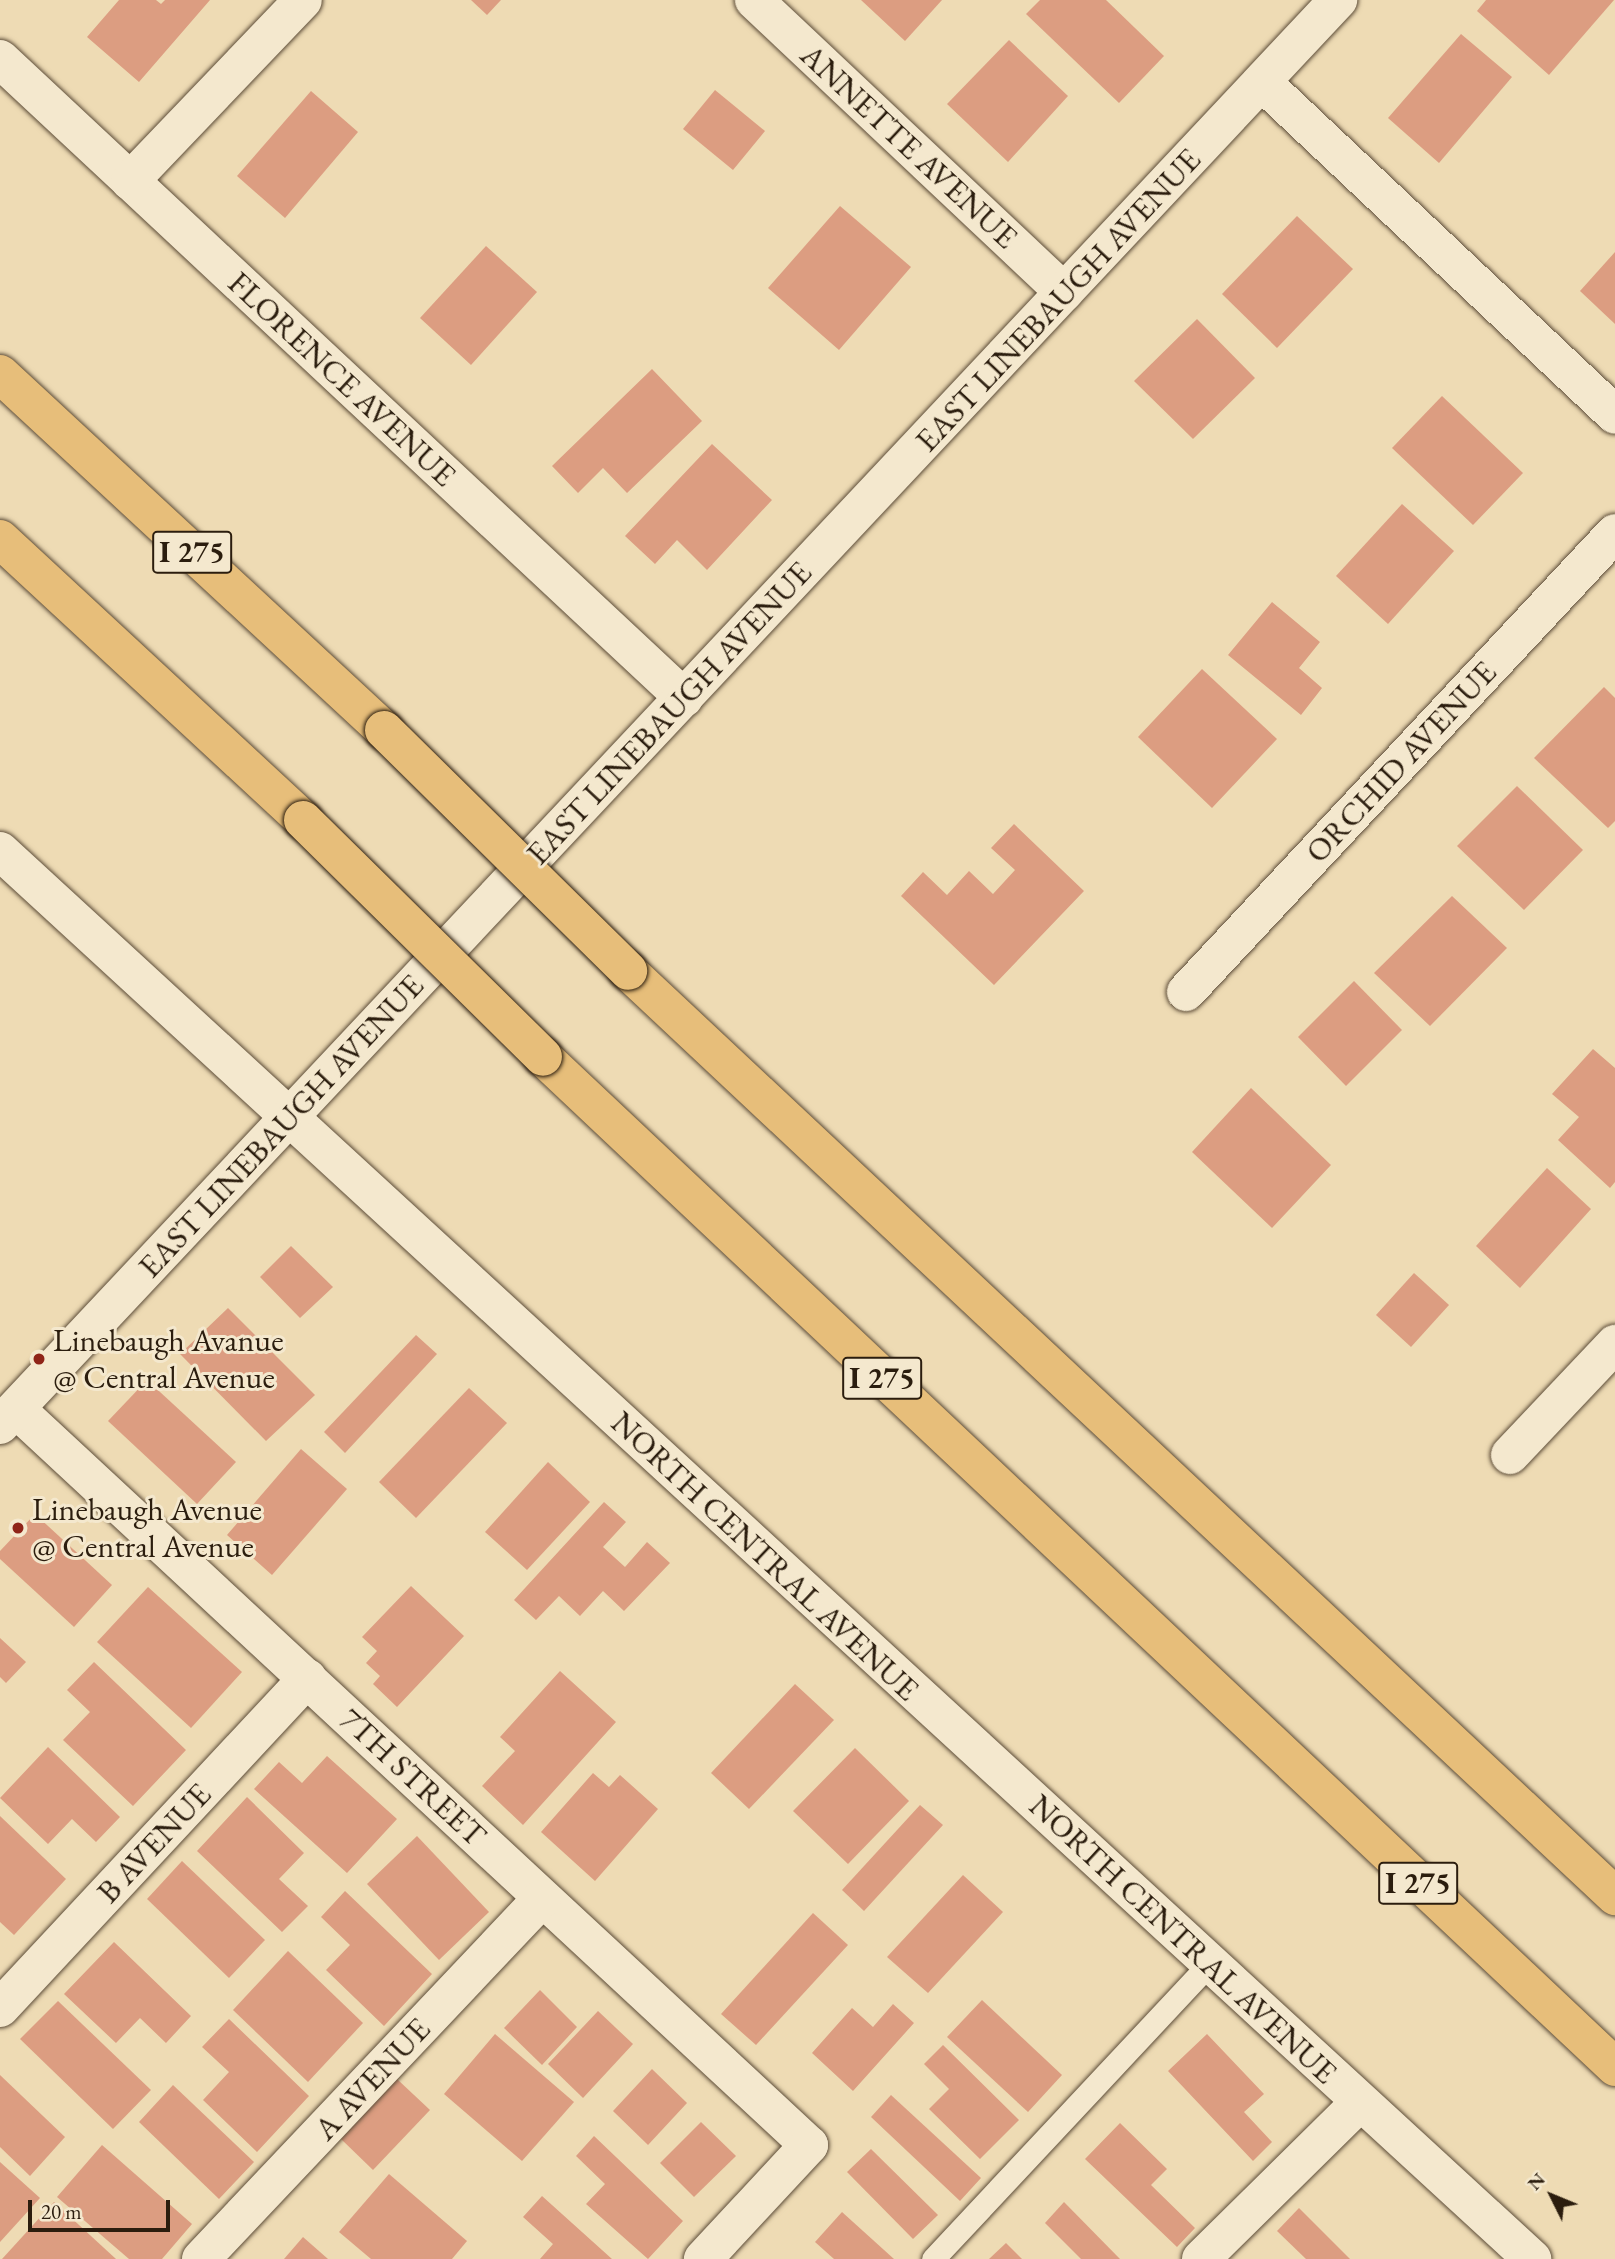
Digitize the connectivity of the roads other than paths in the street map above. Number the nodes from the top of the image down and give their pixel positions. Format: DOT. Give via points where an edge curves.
graph roads {
  1 [pos="303,0"];
  2 [pos="754,0"];
  3 [pos="1338,0"];
  4 [pos="0,59"];
  5 [pos="1262,82"];
  6 [pos="130,181"];
  7 [pos="1065,292"];
  8 [pos="0,374"];
  9 [pos="1615,415"];
  10 [pos="1615,533"];
  11 [pos="0,539"];
  12 [pos="684,698"];
  13 [pos="0,851"];
  14 [pos="1186,992"];
  15 [pos="288,1118"];
  16 [pos="1615,1344"];
  17 [pos="8,1417"];
  18 [pos="1510,1455"];
  19 [pos="308,1678"];
  20 [pos="1615,1896"];
  21 [pos="542,1899"];
  22 [pos="1209,1964"];
  23 [pos="0,2008"];
  24 [pos="1615,2067"];
  25 [pos="1360,2102"];
  26 [pos="1510,2252"];
  27 [pos="201,2259"];
  28 [pos="704,2259"];
  29 [pos="933,2259"];
  30 [pos="1201,2259"];
  1 -- 6 [label="street"];
  2 -- 7 [label="street, ANNETTE AVENUE"];
  3 -- 5 [label="street, EAST LINEBAUGH AVENUE"];
  4 -- 6 [label="street, FLORENCE AVENUE"];
  5 -- 7 [label="street, EAST LINEBAUGH AVENUE"];
  5 -- 9 [label="street"];
  6 -- 12 [label="street, FLORENCE AVENUE"];
  7 -- 12 [label="street, EAST LINEBAUGH AVENUE"];
  8 -- 20 [label="highway, I 275, bridge" via="384,730 628,971"];
  10 -- 14 [label="street, ORCHID AVENUE"];
  11 -- 24 [label="highway, I 275, bridge" via="303,820 543,1057"];
  12 -- 15 [label="street, EAST LINEBAUGH AVENUE"];
  13 -- 15 [label="street, NORTH CENTRAL AVENUE"];
  15 -- 17 [label="street, EAST LINEBAUGH AVENUE"];
  15 -- 22 [label="street, NORTH CENTRAL AVENUE"];
  16 -- 18 [label="street"];
  17 -- 19 [label="street, 7TH STREET"];
  19 -- 21 [label="street, 7TH STREET"];
  19 -- 23 [label="street, B AVENUE"];
  21 -- 27 [label="street, A AVENUE"];
  21 -- 28 [label="street, 7TH STREET" via="809,2146"];
  22 -- 25 [label="street, NORTH CENTRAL AVENUE"];
  22 -- 29 [label="lane"];
  25 -- 26 [label="street, NORTH CENTRAL AVENUE"];
  25 -- 30 [label="street"];
}
